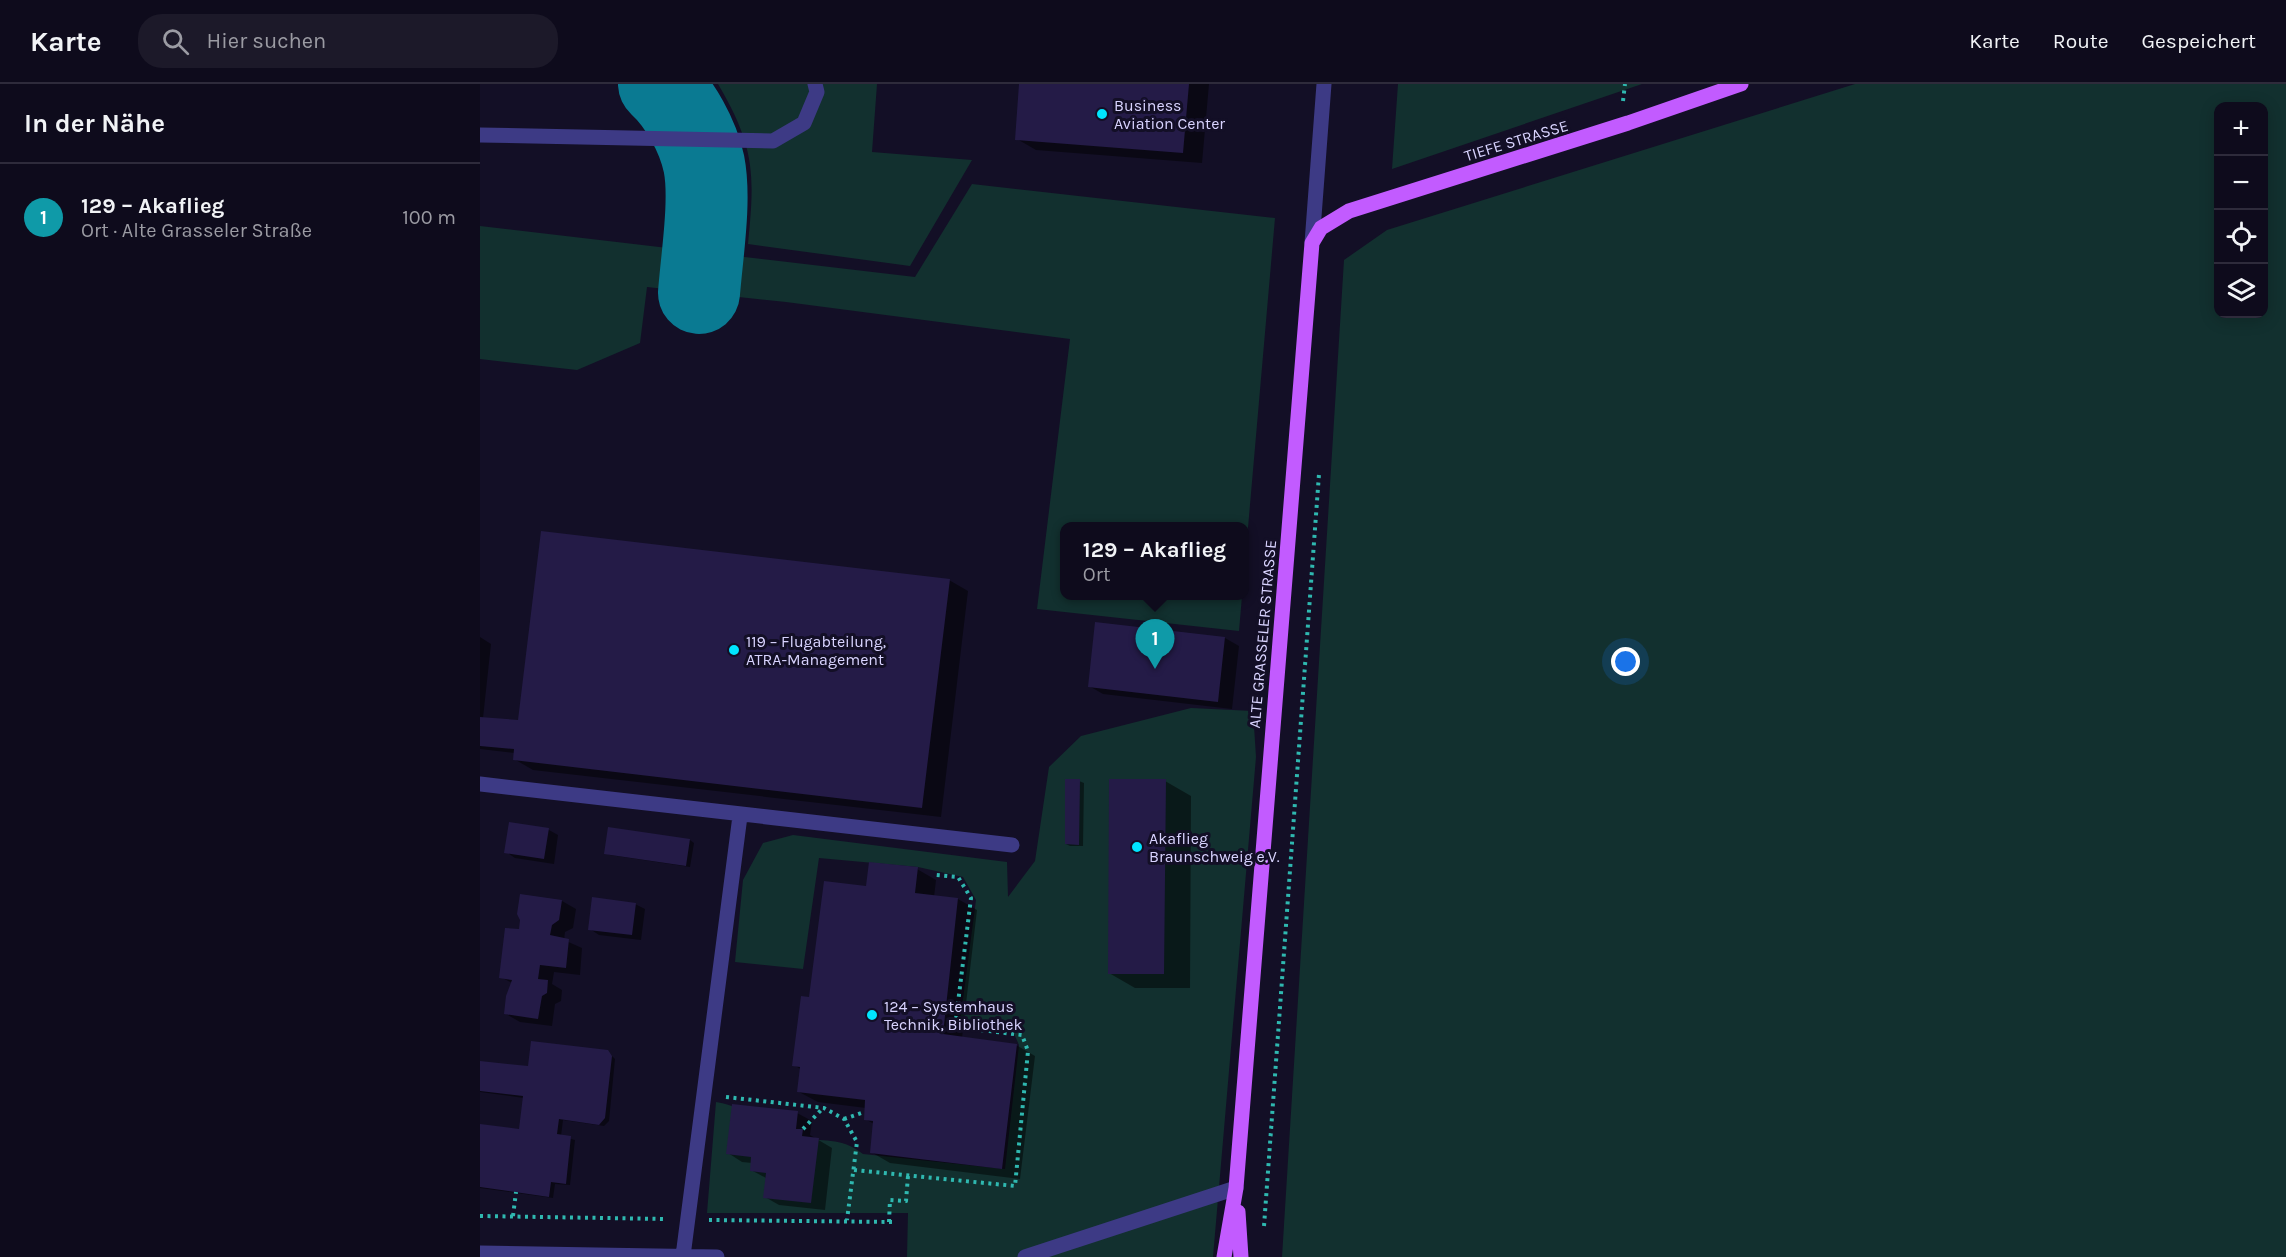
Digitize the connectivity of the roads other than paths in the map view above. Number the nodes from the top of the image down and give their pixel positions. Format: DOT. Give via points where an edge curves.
graph roads {
  1 [pos="815,84"];
  2 [pos="1324,84"];
  3 [pos="1741,84"];
  4 [pos="480,135"];
  5 [pos="1312,243"];
  6 [pos="480,784"];
  7 [pos="740,816"];
  8 [pos="1012,845"];
  9 [pos="1236,1188"];
  10 [pos="480,1253"];
  11 [pos="682,1256"];
  12 [pos="717,1257"];
  13 [pos="1025,1257"];
  14 [pos="1224,1257"];
  15 [pos="1241,1257"];
  1 -- 4 [label="street" via="817,92 804,123 773,141"];
  2 -- 5 [label="street, ALTE GRASSELER STRASSE"];
  3 -- 5 [label="main road, TIEFE STRASSE" via="1349,211 1322,228"];
  5 -- 9 [label="main road, ALTE GRASSELER STRASSE"];
  6 -- 7 [label="street"];
  7 -- 8 [label="street"];
  7 -- 11 [label="street"];
  9 -- 13 [label="street"];
  9 -- 14 [label="main road, ALTE GRASSELER STRASSE"];
  9 -- 15 [label="main road, ALTE GRASSELER STRASSE"];
  10 -- 11 [label="street"];
  11 -- 12 [label="street"];
}
